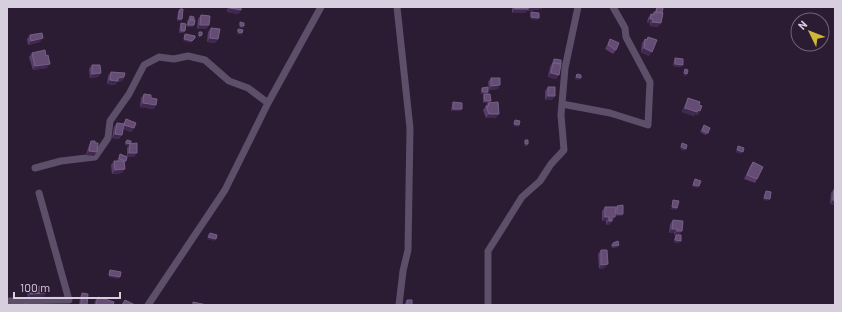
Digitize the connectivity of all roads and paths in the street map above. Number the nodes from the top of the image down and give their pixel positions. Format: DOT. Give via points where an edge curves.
graph roads {
  1 [pos="320,7"];
  2 [pos="397,7"];
  3 [pos="578,7"];
  4 [pos="613,7"];
  5 [pos="268,103"];
  6 [pos="562,104"];
  7 [pos="34,168"];
  8 [pos="39,193"];
  9 [pos="7,301"];
  10 [pos="69,302"];
  11 [pos="148,305"];
  12 [pos="399,305"];
  13 [pos="488,305"];
  1 -- 5 [label="street"];
  2 -- 12 [label="street" via="410,128 408,250"];
  3 -- 6 [label="street" via="565,68"];
  4 -- 6 [label="street" via="650,82 648,125 610,113"];
  5 -- 7 [label="street" via="248,88 229,81 205,60 188,56 174,59 159,57 144,65 129,94 110,121 108,138 95,157"];
  5 -- 11 [label="street" via="225,190"];
  6 -- 13 [label="street" via="564,150 540,181 522,196 488,251"];
  8 -- 10 [label="street"];
  9 -- 10 [label="street"];
}
